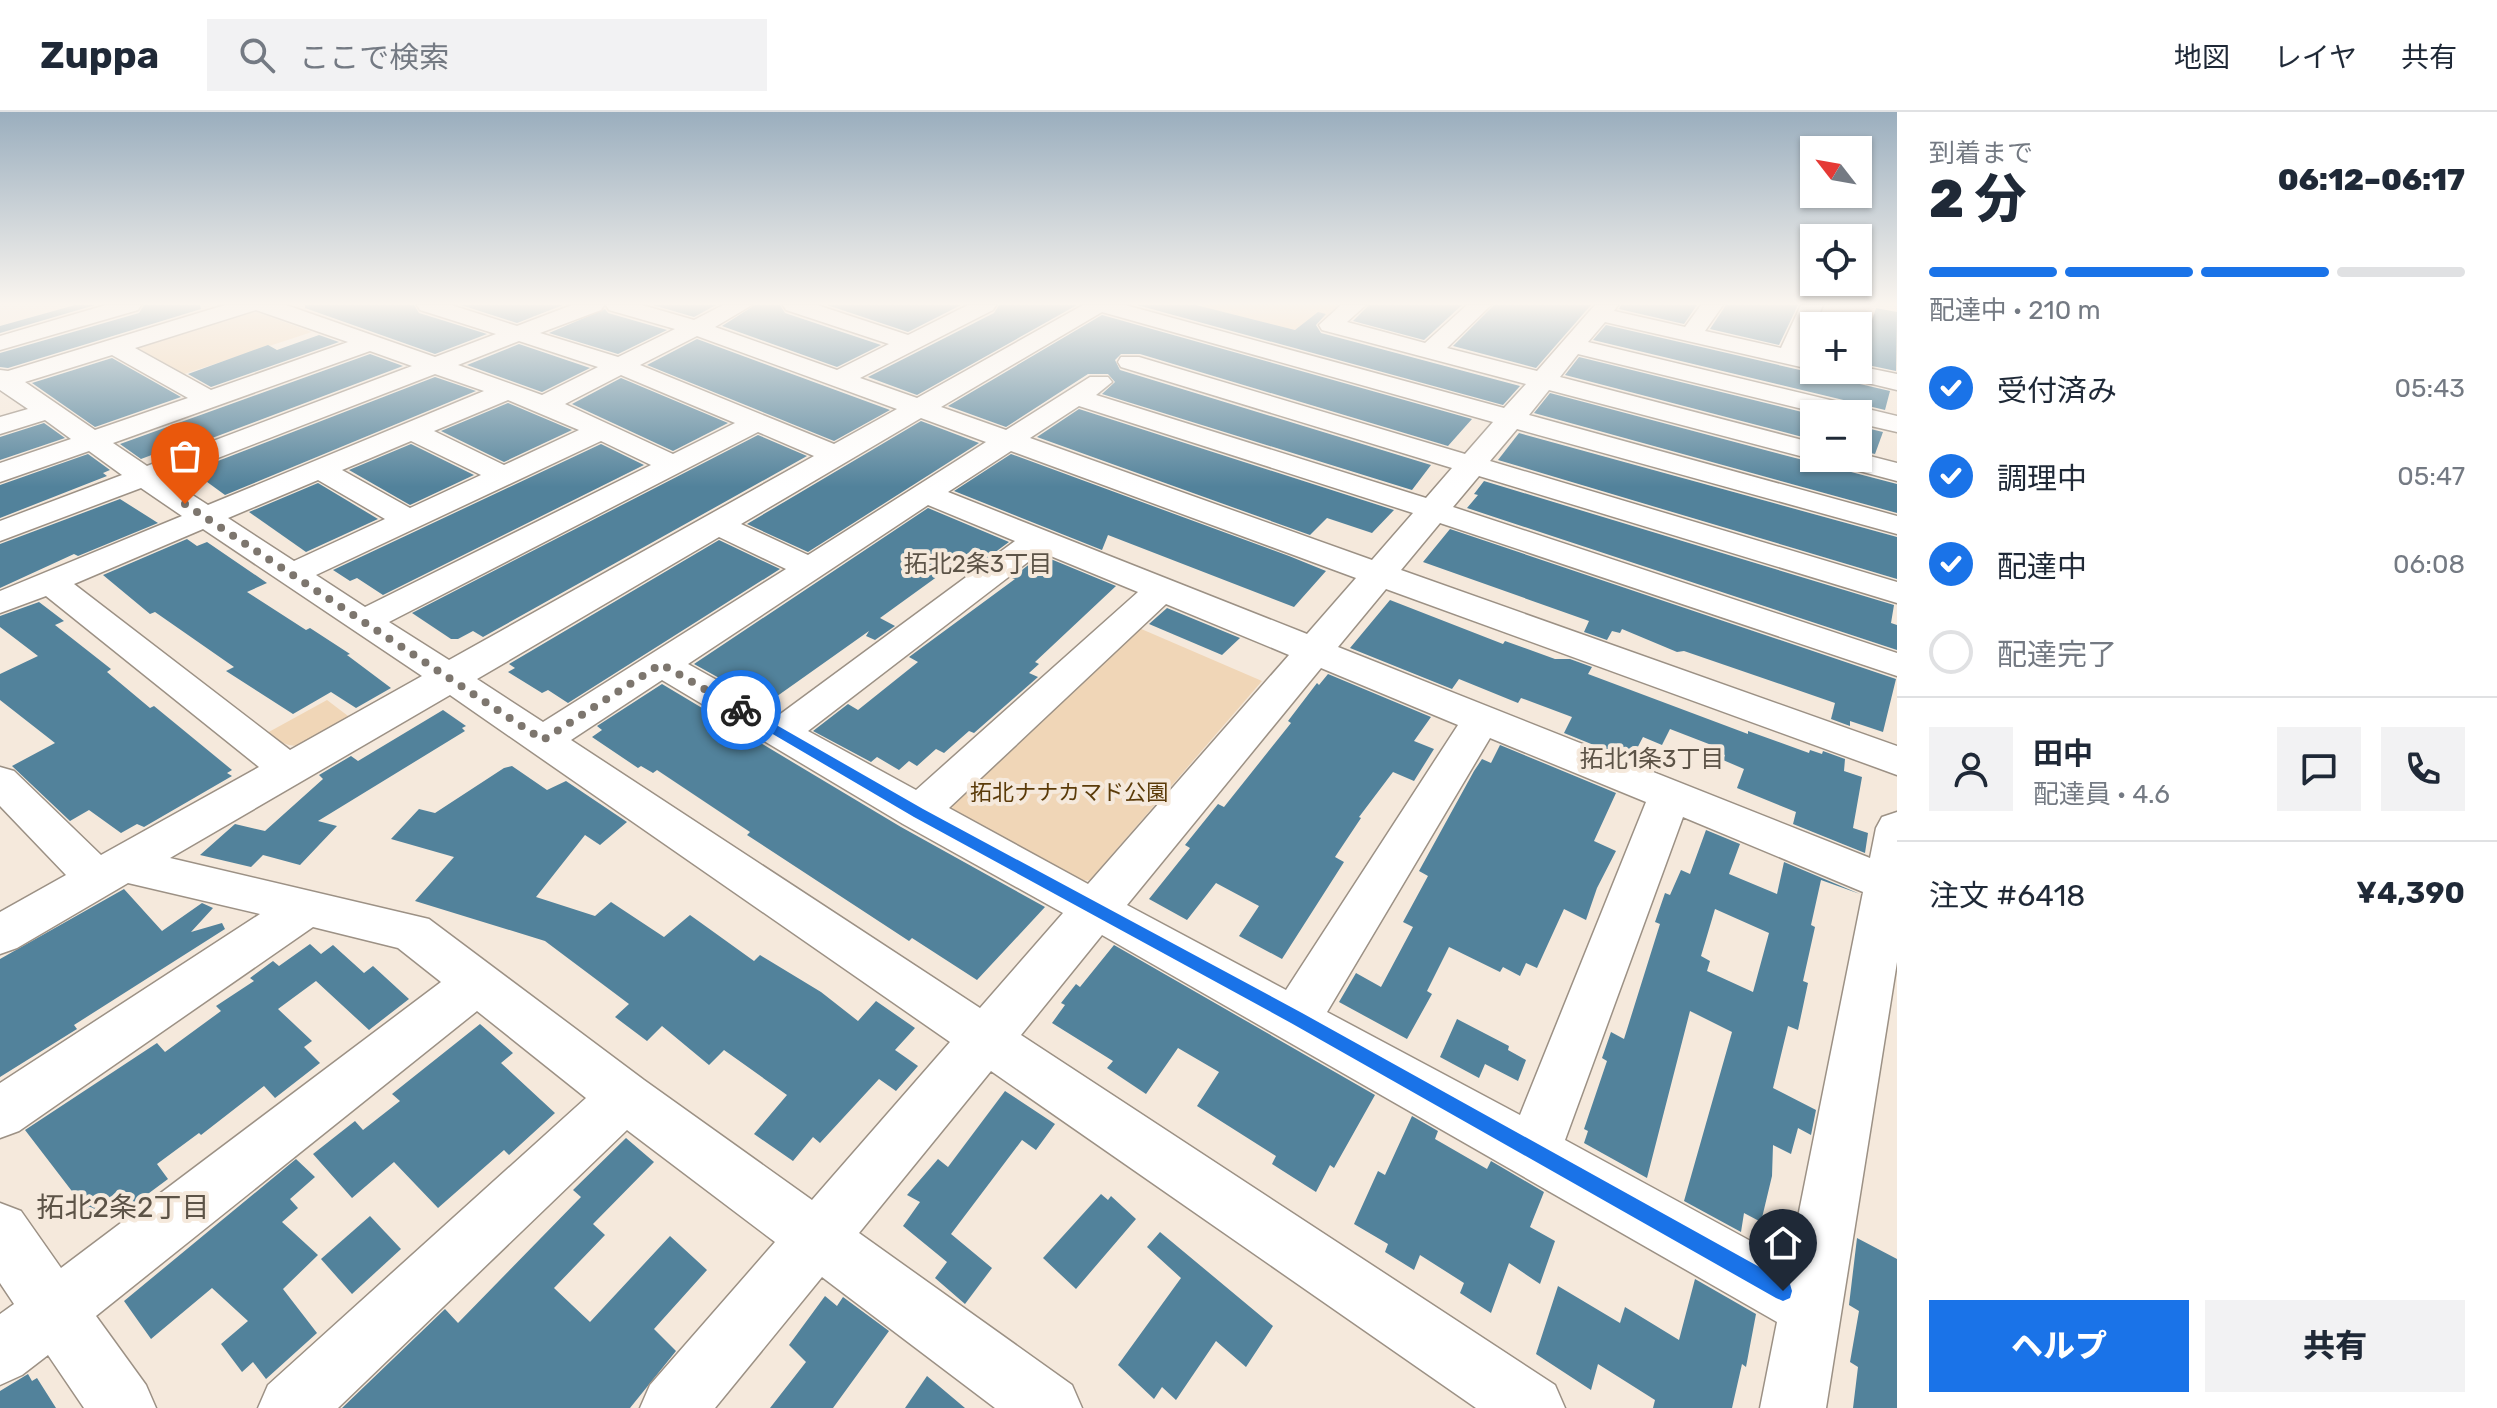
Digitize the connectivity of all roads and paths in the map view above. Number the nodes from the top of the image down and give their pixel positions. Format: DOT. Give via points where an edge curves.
graph roads {
  1 [pos="22,365"];
  2 [pos="149,365"];
  3 [pos="305,365"];
  4 [pos="801,365"];
  5 [pos="865,365"];
  6 [pos="994,365"];
  7 [pos="1125,365"];
  8 [pos="1142,365"];
  9 [pos="1318,365"];
  10 [pos="1485,365"];
  11 [pos="1556,365"];
  12 [pos="1718,365"];
  13 [pos="434,366"];
  14 [pos="620,366"];
  15 [pos="1,370"];
  16 [pos="1872,376"];
  17 [pos="839,379"];
  18 [pos="1543,381"];
  19 [pos="1897,382"];
  20 [pos="507,391"];
  21 [pos="1076,397"];
  22 [pos="209,399"];
  23 [pos="1817,400"];
  24 [pos="544,404"];
  25 [pos="919,408"];
  26 [pos="48,411"];
  27 [pos="1872,418"];
  28 [pos="1511,419"];
  29 [pos="756,423"];
  30 [pos="1897,424"];
  31 [pos="0,426"];
  32 [pos="602,430"];
  33 [pos="413,431"];
  34 [pos="92,440"];
  35 [pos="1009,440"];
  36 [pos="1800,447"];
  37 [pos="836,455"];
  38 [pos="673,464"];
  39 [pos="1472,465"];
  40 [pos="1872,466"];
  41 [pos="321,470"];
  42 [pos="1897,472"];
  43 [pos="0,473"];
  44 [pos="504,476"];
  45 [pos="144,477"];
  46 [pos="926,494"];
  47 [pos="1433,510"];
  48 [pos="206,518"];
  49 [pos="409,520"];
  50 [pos="717,524"];
  51 [pos="1897,525"];
  52 [pos="0,532"];
  53 [pos="1038,539"];
  54 [pos="810,568"];
  55 [pos="1380,572"];
  56 [pos="292,574"];
  57 [pos="50,582"];
  58 [pos="1162,589"];
  59 [pos="1897,593"];
  60 [pos="0,603"];
  61 [pos="363,621"];
  62 [pos="1314,650"];
  63 [pos="661,664"];
  64 [pos="1897,665"];
  65 [pos="449,677"];
  66 [pos="1482,718"];
  67 [pos="780,733"];
  68 [pos="543,740"];
  69 [pos="1897,761"];
  70 [pos="288,769"];
  71 [pos="0,781"];
  72 [pos="1670,795"];
  73 [pos="918,813"];
  74 [pos="1897,828"];
  75 [pos="109,872"];
  76 [pos="1887,883"];
  77 [pos="306,908"];
  78 [pos="1094,909"];
  79 [pos="0,935"];
  80 [pos="477,982"];
  81 [pos="1296,1018"];
  82 [pos="985,1039"];
  83 [pos="625,1097"];
  84 [pos="0,1113"];
  85 [pos="1534,1150"];
  86 [pos="0,1232"];
  87 [pos="816,1237"];
  88 [pos="1810,1307"];
  89 [pos="55,1311"];
  90 [pos="0,1353"];
  91 [pos="123,1408"];
  92 [pos="291,1408"];
  93 [pos="673,1408"];
  94 [pos="1049,1408"];
  95 [pos="1532,1408"];
  96 [pos="1793,1408"];
  1 -- 15 [label="street"];
  2 -- 22 [label="street"];
  3 -- 22 [label="street"];
  4 -- 17 [label="street"];
  5 -- 17 [label="street"];
  6 -- 25 [label="street"];
  7 -- 21 [label="street"];
  8 -- 39 [label="street"];
  9 -- 28 [label="street"];
  10 -- 18 [label="street"];
  11 -- 18 [label="street"];
  12 -- 23 [label="street"];
  13 -- 20 [label="street"];
  13 -- 45 [label="street"];
  14 -- 24 [label="street"];
  14 -- 29 [label="street"];
  15 -- 26 [label="street"];
  16 -- 19 [label="street"];
  17 -- 25 [label="street"];
  18 -- 28 [label="street"];
  18 -- 36 [label="street"];
  20 -- 24 [label="street"];
  20 -- 33 [label="street"];
  21 -- 35 [label="street"];
  21 -- 47 [label="street"];
  22 -- 34 [label="street"];
  24 -- 32 [label="street"];
  25 -- 35 [label="street"];
  25 -- 37 [label="street"];
  26 -- 31 [label="street"];
  26 -- 34 [label="street"];
  27 -- 30 [label="street"];
  28 -- 39 [label="street"];
  28 -- 51 [label="street"];
  29 -- 37 [label="street"];
  29 -- 38 [label="street"];
  32 -- 38 [label="street"];
  32 -- 44 [label="street"];
  33 -- 41 [label="street"];
  33 -- 44 [label="street"];
  34 -- 43 [label="street"];
  34 -- 45 [label="street"];
  35 -- 46 [label="street"];
  35 -- 55 [label="street"];
  37 -- 50 [label="street"];
  38 -- 61 [label="street"];
  39 -- 47 [label="street"];
  39 -- 59 [label="street"];
  40 -- 42 [label="street"];
  41 -- 48 [label="street"];
  41 -- 49 [label="street"];
  44 -- 49 [label="street"];
  45 -- 48 [label="street"];
  45 -- 52 [label="street"];
  46 -- 53 [label="street"];
  46 -- 54 [label="street"];
  47 -- 55 [label="street"];
  47 -- 64 [label="street"];
  48 -- 56 [label="street"];
  48 -- 57 [label="street"];
  49 -- 56 [label="street"];
  50 -- 54 [label="street"];
  50 -- 65 [label="street"];
  53 -- 58 [label="street"];
  53 -- 67 [label="street"];
  54 -- 63 [label="street"];
  55 -- 62 [label="street"];
  55 -- 69 [label="street"];
  56 -- 61 [label="street"];
  57 -- 60 [label="street"];
  57 -- 70 [label="street"];
  58 -- 62 [label="street"];
  58 -- 73 [label="street"];
  61 -- 65 [label="street"];
  62 -- 66 [label="street"];
  62 -- 78 [label="street"];
  63 -- 67 [label="street"];
  63 -- 68 [label="street"];
  65 -- 68 [label="street"];
  65 -- 70 [label="street"];
  66 -- 72 [label="street"];
  66 -- 81 [label="street"];
  67 -- 73 [label="street"];
  68 -- 82 [label="street"];
  70 -- 75 [label="street"];
  71 -- 75 [label="street"];
  72 -- 76 [label="street"];
  72 -- 85 [label="street"];
  73 -- 78 [label="street"];
  74 -- 76 [label="street"];
  75 -- 77 [label="street"];
  75 -- 79 [label="street"];
  76 -- 88 [label="street"];
  77 -- 80 [label="street" via="412,932"];
  77 -- 84 [label="street"];
  78 -- 81 [label="street"];
  78 -- 82 [label="street"];
  80 -- 83 [label="street"];
  80 -- 89 [label="street"];
  81 -- 85 [label="street"];
  82 -- 87 [label="street"];
  82 -- 95 [label="street"];
  83 -- 87 [label="street"];
  83 -- 92 [label="street"];
  85 -- 88 [label="street"];
  86 -- 89 [label="street"];
  87 -- 93 [label="street"];
  87 -- 94 [label="street"];
  88 -- 96 [label="street"];
  89 -- 90 [label="street"];
  89 -- 91 [label="street"];
}
